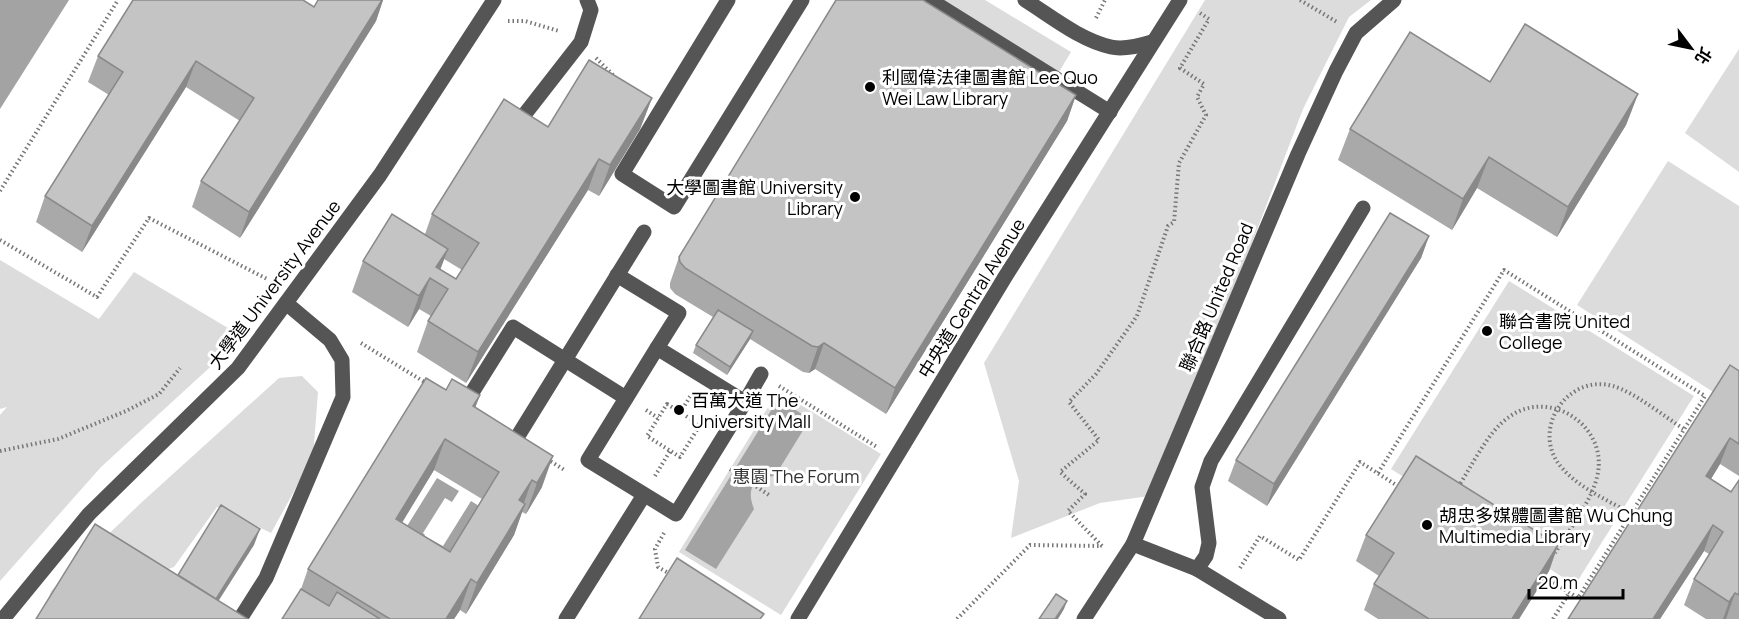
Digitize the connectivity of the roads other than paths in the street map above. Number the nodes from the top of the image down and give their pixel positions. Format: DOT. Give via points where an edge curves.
graph roads {
  1 [pos="494,0"];
  2 [pos="587,0"];
  3 [pos="728,0"];
  4 [pos="802,0"];
  5 [pos="930,0"];
  6 [pos="1025,0"];
  7 [pos="1180,0"];
  8 [pos="1394,0"];
  9 [pos="1152,42"];
  10 [pos="1110,112"];
  11 [pos="512,131"];
  12 [pos="1363,208"];
  13 [pos="644,232"];
  14 [pos="617,275"];
  15 [pos="286,303"];
  16 [pos="657,348"];
  17 [pos="564,359"];
  18 [pos="762,375"];
  19 [pos="626,398"];
  20 [pos="745,402"];
  21 [pos="463,407"];
  22 [pos="501,462"];
  23 [pos="644,495"];
  24 [pos="1132,544"];
  25 [pos="1197,569"];
  26 [pos="3,619"];
  27 [pos="240,619"];
  28 [pos="566,619"];
  29 [pos="798,619"];
  30 [pos="1084,619"];
  31 [pos="1279,619"];
  1 -- 15 [label="street, 大學道 University Avenue" via="380,176"];
  2 -- 11 [label="street" via="591,10 581,42"];
  3 -- 4 [label="street" via="622,174 674,207"];
  5 -- 10 [label="street"];
  6 -- 9 [label="street" via="1086,39 1112,48"];
  7 -- 9 [label="street, 中央道 Central Avenue"];
  8 -- 24 [label="street, 聯合路 United Road" via="1356,33 1318,109"];
  9 -- 10 [label="street, 中央道 Central Avenue"];
  10 -- 29 [label="street, 中央道 Central Avenue"];
  12 -- 25 [label="street" via="1211,461 1202,487 1209,543"];
  13 -- 14 [label="street"];
  14 -- 16 [label="street" via="678,313"];
  14 -- 17 [label="street"];
  15 -- 26 [label="street, 大學道 University Avenue" via="238,368 89,514"];
  15 -- 27 [label="street" via="330,340 342,360 343,397 266,578"];
  16 -- 19 [label="street"];
  16 -- 20 [label="street"];
  17 -- 19 [label="street"];
  17 -- 21 [label="street" via="513,327"];
  17 -- 22 [label="street"];
  18 -- 20 [label="street"];
  19 -- 23 [label="street" via="588,460"];
  20 -- 23 [label="street" via="676,514"];
  23 -- 28 [label="street"];
  24 -- 25 [label="street"];
  24 -- 30 [label="street, 聯合路 United Road"];
  25 -- 31 [label="street"];
}
